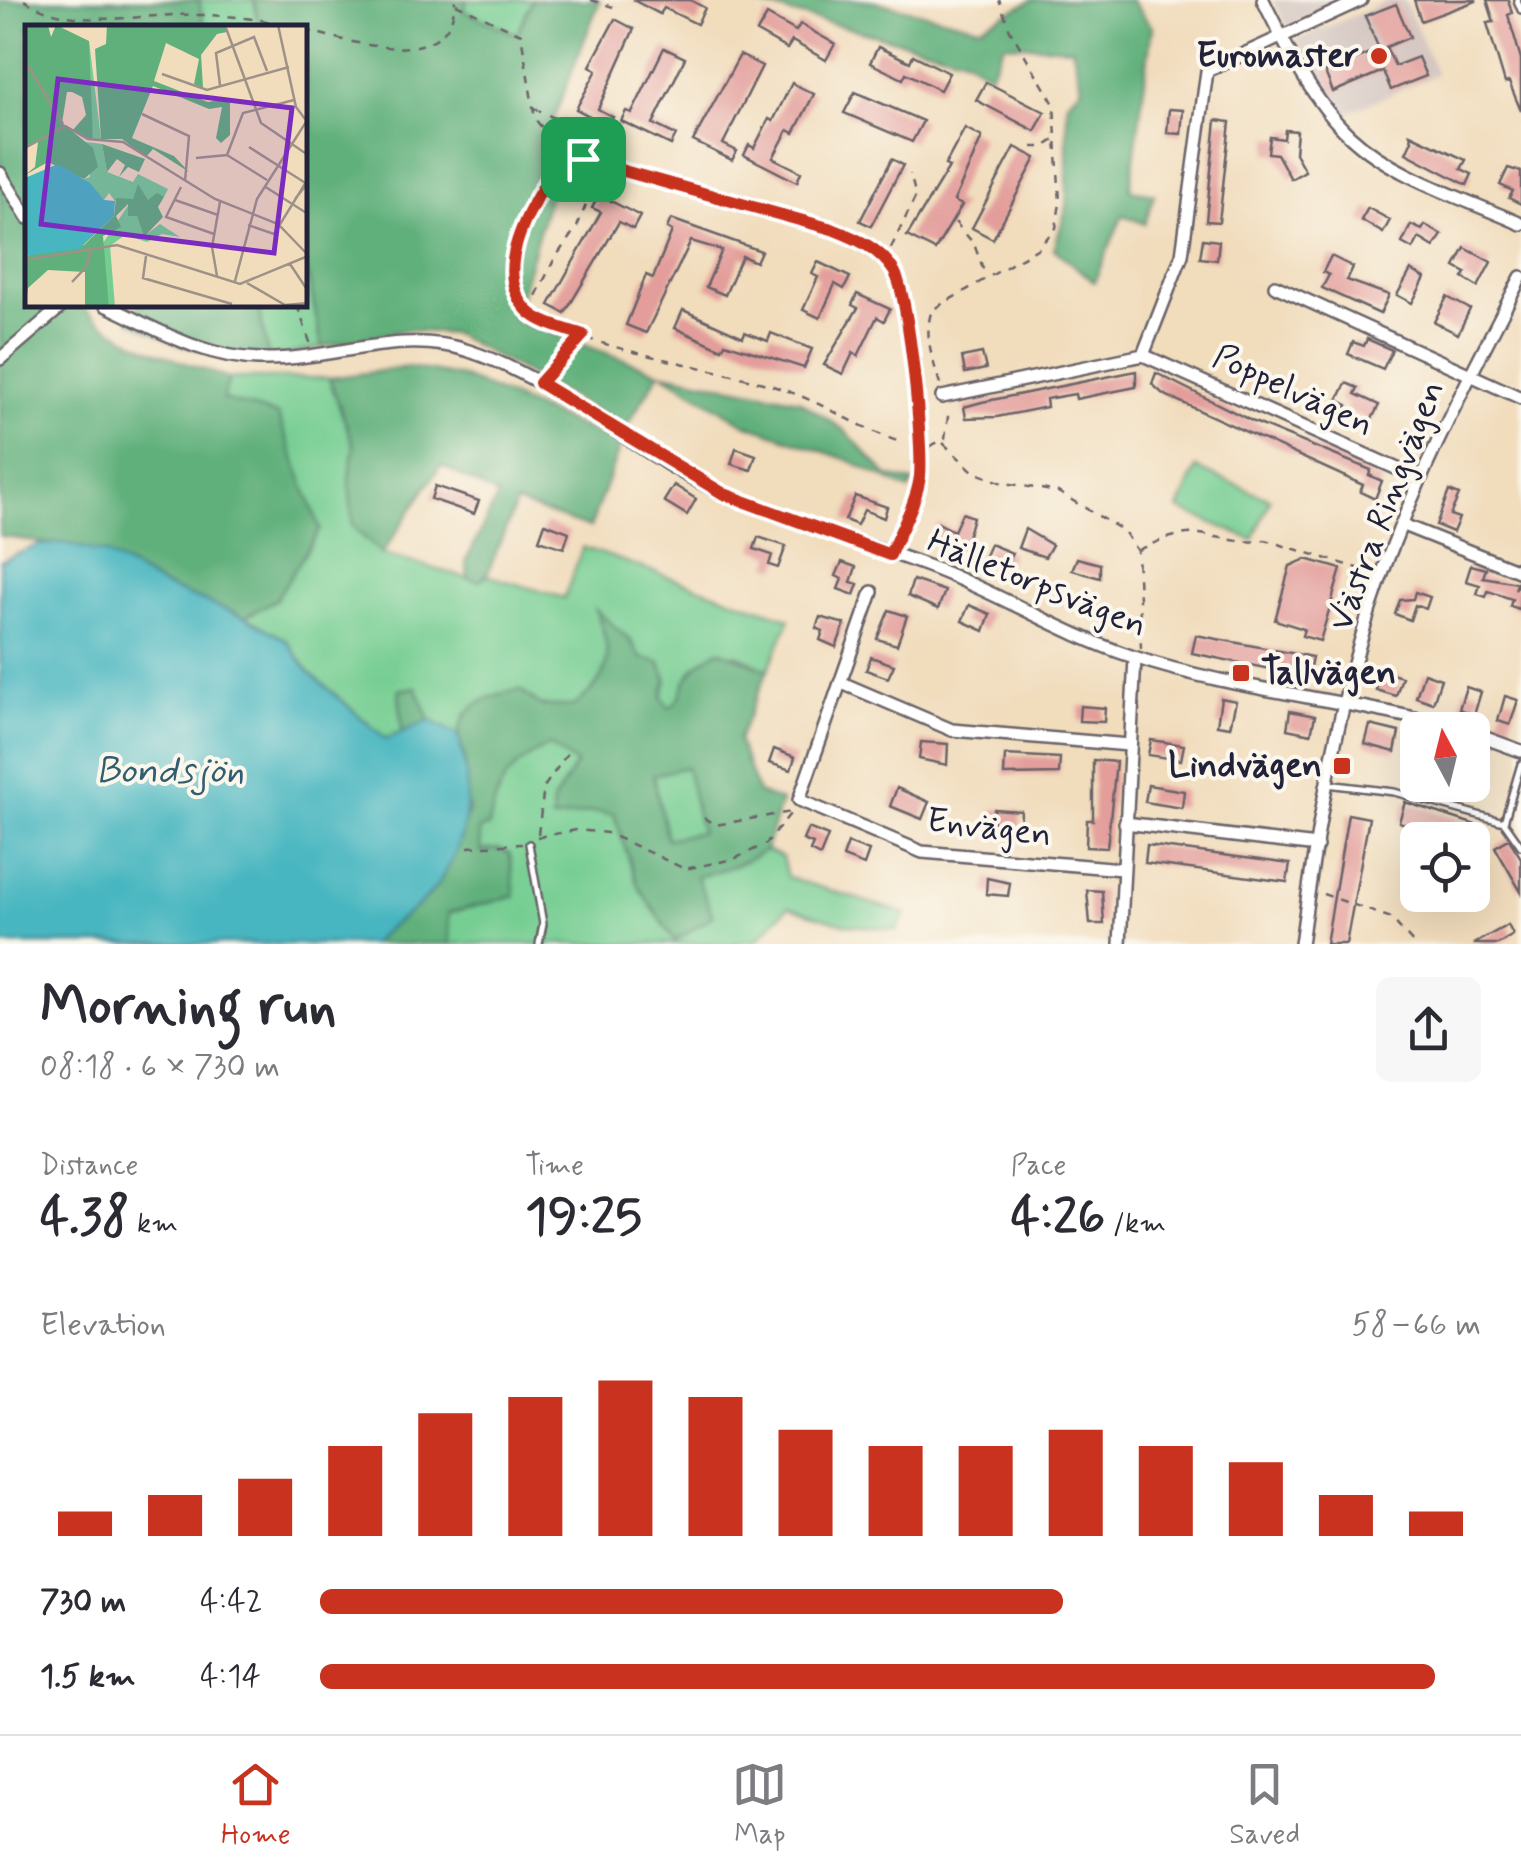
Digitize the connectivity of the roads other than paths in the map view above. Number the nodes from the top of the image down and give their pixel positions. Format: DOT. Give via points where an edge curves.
graph roads {
  1 [pos="1264,0"];
  2 [pos="1360,0"];
  3 [pos="1518,0"];
  4 [pos="1521,10"];
  5 [pos="1280,34"];
  6 [pos="563,154"];
  7 [pos="0,173"];
  8 [pos="25,213"];
  9 [pos="1521,224"];
  10 [pos="1521,276"];
  11 [pos="1276,286"];
  12 [pos="60,308"];
  13 [pos="112,308"];
  14 [pos="1143,354"];
  15 [pos="0,359"];
  16 [pos="1468,374"];
  17 [pos="942,396"];
  18 [pos="1521,398"];
  19 [pos="1420,478"];
  20 [pos="1403,525"];
  21 [pos="890,555"];
  22 [pos="1521,572"];
  23 [pos="872,592"];
  24 [pos="1135,658"];
  25 [pos="842,683"];
  26 [pos="1346,703"];
  27 [pos="1400,716"];
  28 [pos="1490,740"];
  29 [pos="1129,746"];
  30 [pos="1521,751"];
  31 [pos="1521,764"];
  32 [pos="1328,784"];
  33 [pos="1504,822"];
  34 [pos="1124,823"];
  35 [pos="529,844"];
  36 [pos="1316,846"];
  37 [pos="1521,846"];
  38 [pos="1122,869"];
  39 [pos="539,944"];
  40 [pos="1120,944"];
  41 [pos="1301,944"];
  1 -- 5 [label="street"];
  2 -- 5 [label="street"];
  3 -- 4 [label="lane"];
  5 -- 9 [label="street" via="1350,136 1392,165"];
  5 -- 14 [label="street" via="1222,61 1205,77 1182,255"];
  6 -- 21 [label="street" via="832,229 884,258 904,302 920,470"];
  7 -- 8 [label="street"];
  10 -- 16 [label="street, Västra Ringvägen"];
  11 -- 16 [label="street"];
  12 -- 15 [label="street"];
  13 -- 21 [label="street, Hälletorpsvägen" via="215,354 261,360 384,344 442,345 486,357 724,494"];
  14 -- 17 [label="street"];
  14 -- 19 [label="street, Poppelvägen"];
  16 -- 18 [label="street"];
  16 -- 19 [label="street, Västra Ringvägen"];
  19 -- 20 [label="street, Västra Ringvägen"];
  20 -- 22 [label="street"];
  20 -- 26 [label="street, Västra Ringvägen"];
  21 -- 24 [label="street, Hälletorpsvägen" via="972,584"];
  23 -- 25 [label="street"];
  24 -- 26 [label="street, Hälletorpsvägen"];
  24 -- 29 [label="street"];
  25 -- 29 [label="street" via="952,730"];
  25 -- 38 [label="street, Envägen" via="796,806 922,852"];
  26 -- 27 [label="street, Hälletorpsvägen"];
  26 -- 32 [label="street, Västra Ringvägen"];
  28 -- 30 [label="street"];
  29 -- 34 [label="street"];
  31 -- 33 [label="lane"];
  32 -- 33 [label="lane" via="1394,792"];
  32 -- 36 [label="street, Västra Ringvägen"];
  33 -- 37 [label="lane"];
  34 -- 36 [label="street"];
  34 -- 38 [label="street"];
  35 -- 39 [label="lane" via="543,924"];
  36 -- 41 [label="street, Västra Ringvägen"];
  38 -- 40 [label="street"];
}
